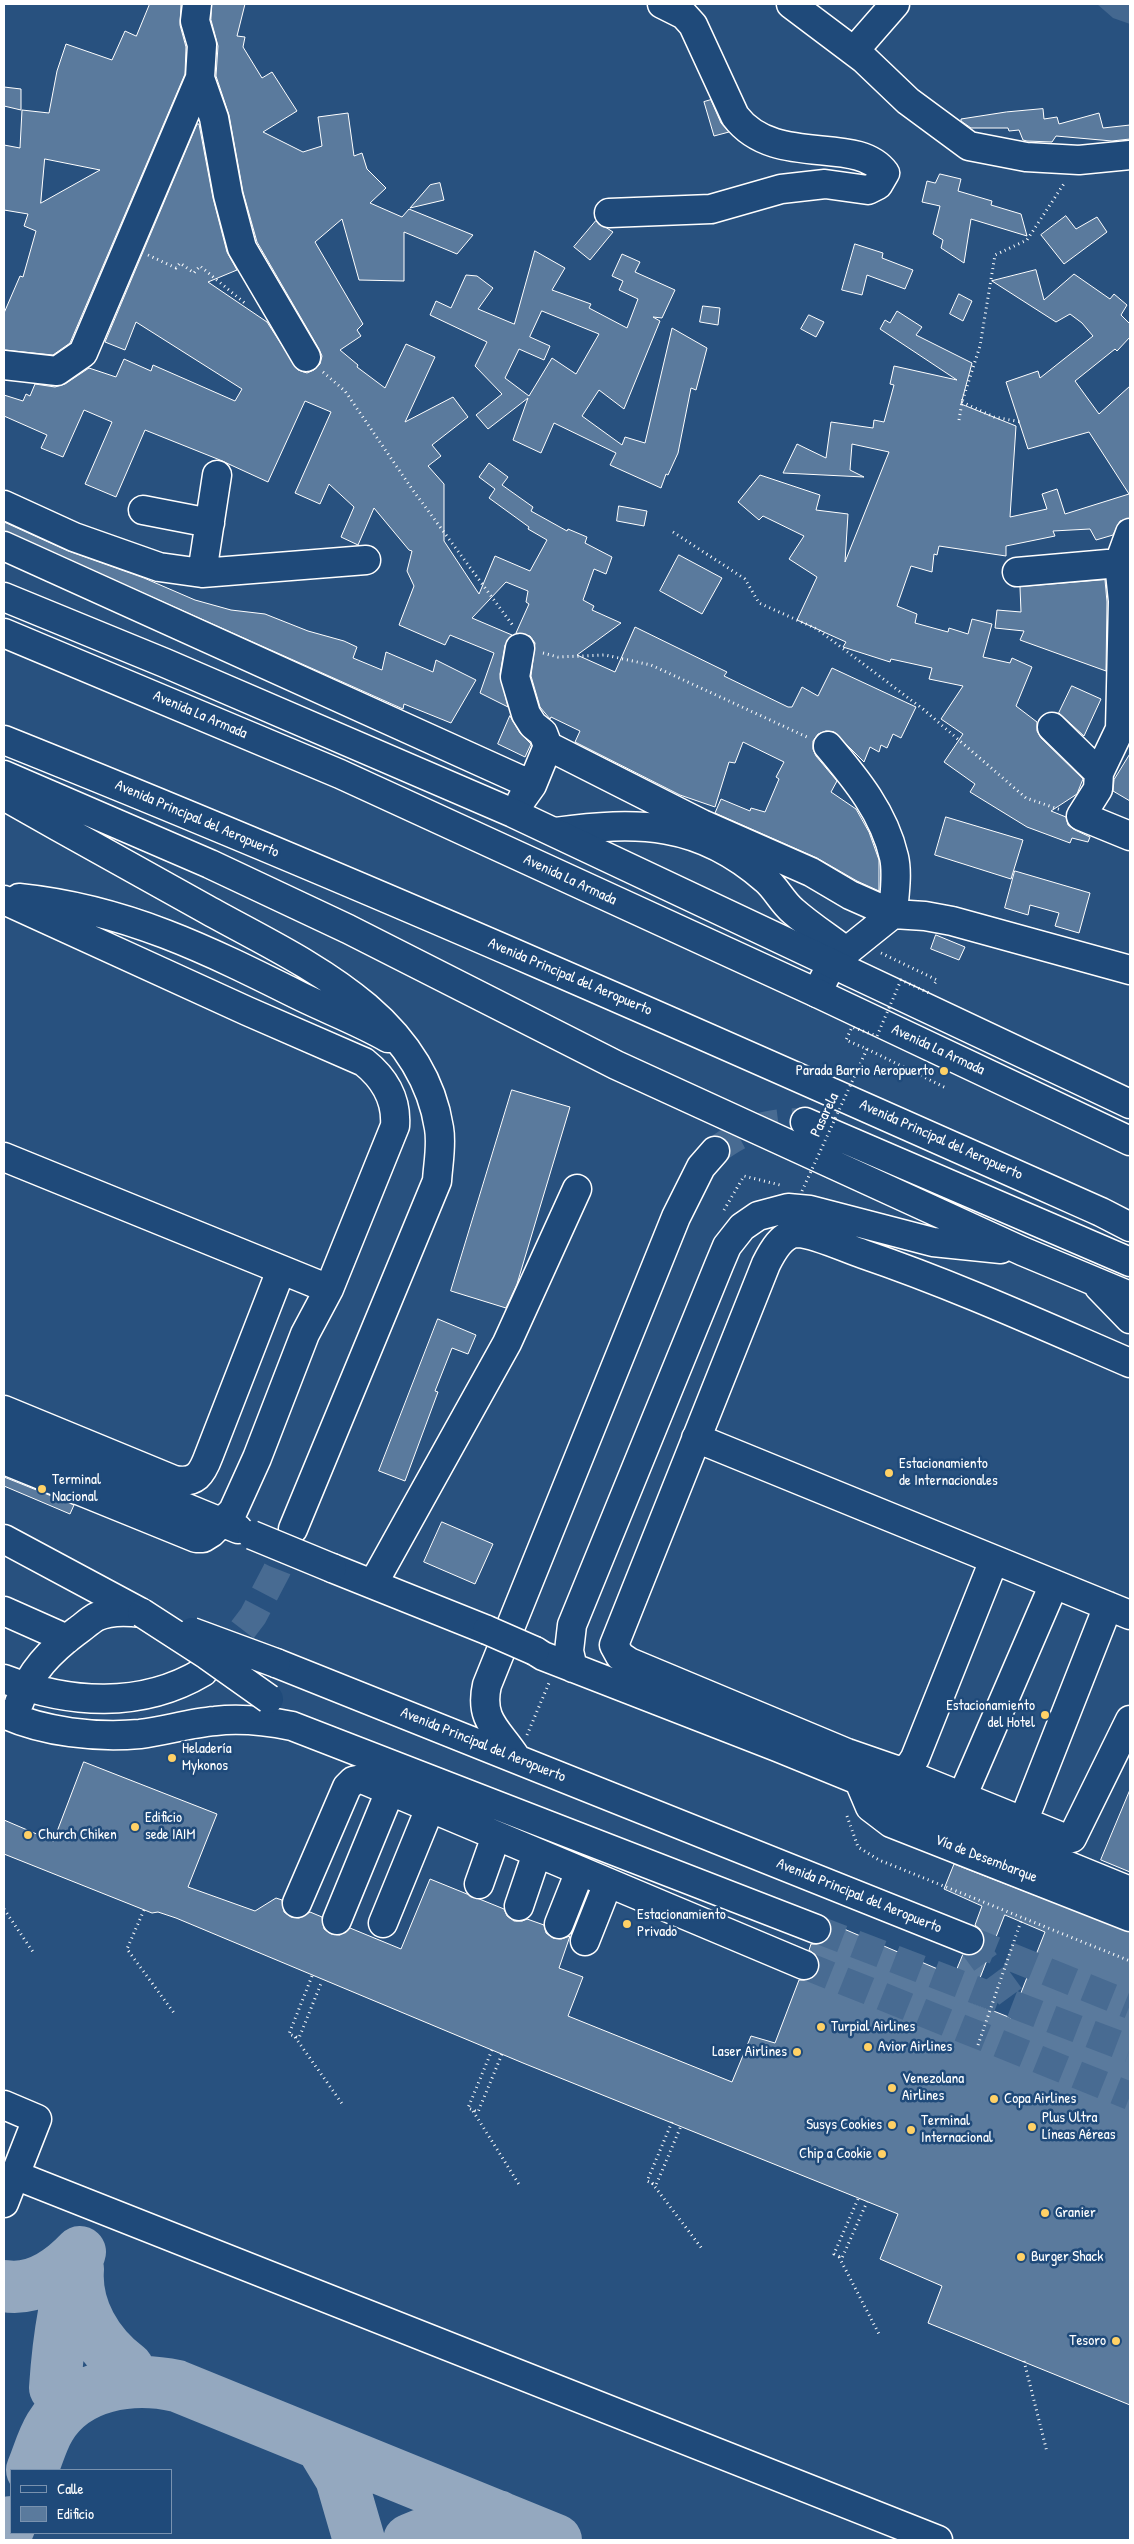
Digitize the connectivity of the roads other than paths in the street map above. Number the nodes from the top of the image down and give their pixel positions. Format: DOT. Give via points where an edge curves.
graph roads {
  1 [pos="197,4"];
  2 [pos="662,4"];
  3 [pos="791,4"];
  4 [pos="895,4"];
  5 [pos="854,51"];
  6 [pos="200,78"];
  7 [pos="1130,155"];
  8 [pos="609,213"];
  9 [pos="306,357"];
  10 [pos="4,366"];
  11 [pos="218,475"];
  12 [pos="4,505"];
  13 [pos="143,510"];
  14 [pos="210,523"];
  15 [pos="1130,533"];
  16 [pos="4,546"];
  17 [pos="366,560"];
  18 [pos="1119,563"];
  19 [pos="1017,572"];
  20 [pos="202,573"];
  21 [pos="4,597"];
  22 [pos="4,633"];
  23 [pos="520,648"];
  24 [pos="1052,727"];
  25 [pos="4,740"];
  26 [pos="548,746"];
  27 [pos="828,746"];
  28 [pos="1099,773"];
  29 [pos="4,774"];
  30 [pos="532,785"];
  31 [pos="4,796"];
  32 [pos="513,812"];
  33 [pos="555,832"];
  34 [pos="1130,836"];
  35 [pos="4,898"];
  36 [pos="893,914"];
  37 [pos="846,952"];
  38 [pos="1130,970"];
  39 [pos="817,993"];
  40 [pos="406,1049"];
  41 [pos="1130,1104"];
  42 [pos="805,1122"];
  43 [pos="1130,1141"];
  44 [pos="715,1151"];
  45 [pos="4,1157"];
  46 [pos="577,1189"];
  47 [pos="1130,1227"];
  48 [pos="1022,1251"];
  49 [pos="1130,1262"];
  50 [pos="281,1270"];
  51 [pos="1095,1282"];
  52 [pos="328,1290"];
  53 [pos="1130,1295"];
  54 [pos="1130,1301"];
  55 [pos="1130,1306"];
  56 [pos="1130,1319"];
  57 [pos="1130,1363"];
  58 [pos="4,1410"];
  59 [pos="4,1434"];
  60 [pos="696,1438"];
  61 [pos="4,1460"];
  62 [pos="293,1529"];
  63 [pos="240,1530"];
  64 [pos="4,1539"];
  65 [pos="994,1560"];
  66 [pos="372,1584"];
  67 [pos="1054,1584"];
  68 [pos="1119,1610"];
  69 [pos="4,1612"];
  70 [pos="142,1613"];
  71 [pos="67,1639"];
  72 [pos="573,1668"];
  73 [pos="203,1672"];
  74 [pos="14,1683"];
  75 [pos="8,1716"];
  76 [pos="1130,1720"];
  77 [pos="305,1730"];
  78 [pos="517,1759"];
  79 [pos="899,1771"];
  80 [pos="859,1781"];
  81 [pos="390,1791"];
  82 [pos="962,1797"];
  83 [pos="430,1808"];
  84 [pos="1023,1822"];
  85 [pos="496,1836"];
  86 [pos="537,1853"];
  87 [pos="580,1871"];
  88 [pos="608,1883"];
  89 [pos="480,1884"];
  90 [pos="1130,1891"];
  91 [pos="297,1903"];
  92 [pos="519,1906"];
  93 [pos="1130,1917"];
  94 [pos="337,1920"];
  95 [pos="383,1923"];
  96 [pos="559,1924"];
  97 [pos="816,1929"];
  98 [pos="968,1940"];
  99 [pos="586,1942"];
  100 [pos="804,1965"];
  101 [pos="4,2105"];
  102 [pos="15,2175"];
  103 [pos="4,2203"];
  104 [pos="938,2540"];
  1 -- 6 [label="street" via="195,21 202,45"];
  2 -- 8 [label="street" via="684,15 693,25 744,129 777,145 859,156 877,162 885,173 878,185 868,190 824,184 781,189 712,209"];
  3 -- 5 [label="street"];
  4 -- 5 [label="street"];
  5 -- 7 [label="street" via="908,101 969,146 1026,157 1079,160"];
  6 -- 9 [label="street" via="214,118 228,195 242,248"];
  6 -- 10 [label="street" via="83,353 57,371"];
  11 -- 14 [label="street"];
  12 -- 20 [label="street" via="74,537 159,567"];
  13 -- 14 [label="street"];
  14 -- 20 [label="street"];
  15 -- 18 [label="street"];
  16 -- 30 [label="street"];
  17 -- 20 [label="street"];
  18 -- 19 [label="street"];
  18 -- 28 [label="street" via="1123,601 1120,729"];
  21 -- 32 [label="street"];
  22 -- 39 [label="street, Avenida La Armada" via="340,774"];
  23 -- 26 [label="street" via="515,677 526,714 543,733"];
  24 -- 28 [label="street"];
  25 -- 47 [label="street, Avenida Principal del Aeropuerto" via="582,982"];
  26 -- 30 [label="street"];
  26 -- 36 [label="street" via="702,824 810,872"];
  27 -- 36 [label="street" via="857,780 881,818 895,858"];
  28 -- 34 [label="street" via="1098,788 1081,816"];
  29 -- 48 [label="street" via="210,864 616,1065"];
  30 -- 32 [label="street"];
  31 -- 40 [label="street" via="335,983 367,1006"];
  32 -- 33 [label="street"];
  33 -- 37 [label="street"];
  33 -- 37 [label="street" via="604,826 664,828 720,846 766,880 792,910"];
  35 -- 40 [label="street" via="57,902 108,913 190,942 367,1026"];
  35 -- 52 [label="street" via="344,1052 376,1071 393,1101 396,1112 394,1126"];
  36 -- 37 [label="street"];
  36 -- 38 [label="street" via="952,921"];
  37 -- 39 [label="street"];
  37 -- 41 [label="street"];
  39 -- 43 [label="street, Avenida La Armada"];
  40 -- 62 [label="street" via="434,1101 440,1130 436,1181"];
  42 -- 49 [label="street"];
  44 -- 78 [label="street" via="701,1167 676,1217 487,1685 484,1704 489,1722"];
  45 -- 50 [label="street"];
  46 -- 66 [label="street" via="507,1343"];
  48 -- 51 [label="street"];
  48 -- 72 [label="street" via="933,1242 810,1210 788,1208 758,1216 742,1227 727,1246 572,1626 569,1638"];
  50 -- 52 [label="street"];
  50 -- 58 [label="street" via="202,1474 190,1482 174,1480"];
  51 -- 53 [label="street"];
  51 -- 54 [label="street"];
  51 -- 55 [label="street"];
  51 -- 56 [label="street"];
  52 -- 63 [label="street" via="296,1394"];
  52 -- 63 [label="street" via="305,1334 233,1511"];
  57 -- 60 [label="street" via="904,1268 798,1234 781,1242 770,1257"];
  59 -- 63 [label="street"];
  60 -- 65 [label="street"];
  60 -- 79 [label="street" via="615,1638 615,1650 629,1662 855,1756"];
  61 -- 63 [label="street" via="196,1538"];
  63 -- 66 [label="street, bridge"];
  64 -- 70 [label="street, Avenida Principal del Aeropuerto"];
  65 -- 67 [label="street"];
  65 -- 79 [label="street" via="914,1758 909,1767"];
  66 -- 72 [label="street, bridge"];
  67 -- 68 [label="street"];
  67 -- 82 [label="street"];
  68 -- 84 [label="street"];
  69 -- 71 [label="street"];
  70 -- 71 [label="street" via="123,1610 96,1617"];
  70 -- 77 [label="street, bridge" via="269,1699"];
  70 -- 78 [label="street, Avenida Principal del Aeropuerto, bridge"];
  71 -- 74 [label="street"];
  72 -- 80 [label="street"];
  73 -- 74 [label="street" via="183,1684 113,1699 77,1699"];
  74 -- 75 [label="street"];
  75 -- 77 [label="street" via="38,1726 118,1735 227,1720 263,1721"];
  76 -- 84 [label="street" via="1072,1838 1067,1840"];
  77 -- 97 [label="street"];
  78 -- 98 [label="street, Avenida Principal del Aeropuerto"];
  79 -- 82 [label="street"];
  80 -- 90 [label="street"];
  80 -- 93 [label="street, Vía de Desembarque" via="870,1806 891,1823"];
  81 -- 83 [label="street"];
  81 -- 91 [label="street" via="362,1779 347,1787"];
  81 -- 94 [label="street"];
  82 -- 84 [label="street"];
  83 -- 85 [label="street"];
  83 -- 95 [label="street"];
  85 -- 86 [label="street"];
  85 -- 89 [label="street"];
  86 -- 87 [label="street"];
  86 -- 92 [label="street"];
  87 -- 88 [label="street"];
  87 -- 96 [label="street"];
  88 -- 99 [label="street"];
  88 -- 100 [label="street"];
  101 -- 102 [label="street" via="37,2118"];
  102 -- 103 [label="street"];
  102 -- 104 [label="street"];
}
